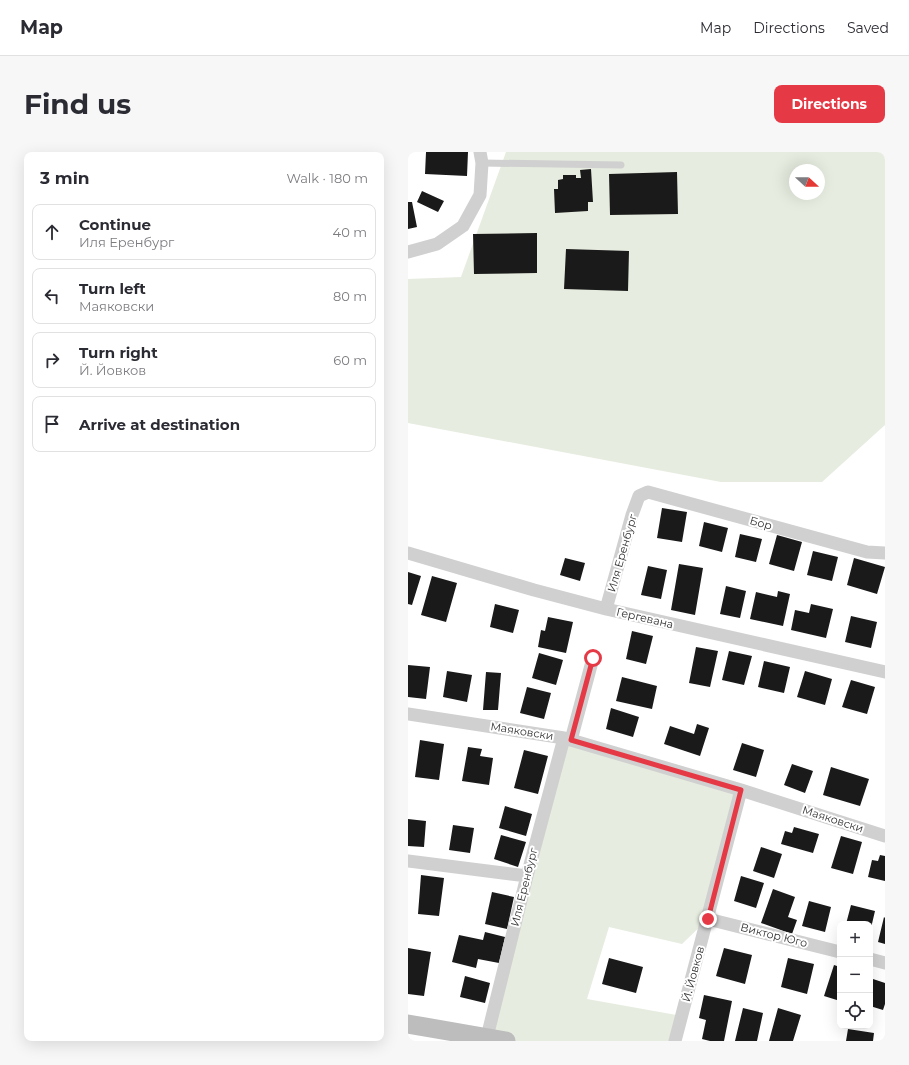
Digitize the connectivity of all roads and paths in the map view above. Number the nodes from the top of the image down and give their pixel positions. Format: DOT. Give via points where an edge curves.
graph roads {
  1 [pos="481,158"];
  2 [pos="621,165"];
  3 [pos="408,252"];
  4 [pos="639,496"];
  5 [pos="408,553"];
  6 [pos="885,553"];
  7 [pos="606,609"];
  8 [pos="593,658"];
  9 [pos="885,672"];
  10 [pos="408,714"];
  11 [pos="567,739"];
  12 [pos="741,790"];
  13 [pos="885,836"];
  14 [pos="408,861"];
  15 [pos="527,876"];
  16 [pos="708,919"];
  17 [pos="837,951"];
  18 [pos="873,960"];
  19 [pos="885,963"];
  20 [pos="408,1024"];
  21 [pos="486,1037"];
  22 [pos="506,1041"];
  23 [pos="675,1041"];
  1 -- 2 [label="lane"];
  1 -- 3 [label="street" via="480,195 463,226 436,244"];
  4 -- 6 [label="street, Бор" via="648,492 660,494 867,552"];
  4 -- 7 [label="street, Иля Еренбург"];
  5 -- 7 [label="street, Гергевана"];
  7 -- 9 [label="street, Гергевана"];
  8 -- 11 [label="street, Иля Еренбург"];
  10 -- 11 [label="street, Маяковски"];
  11 -- 12 [label="street, Маяковски"];
  11 -- 15 [label="street, Иля Еренбург"];
  12 -- 13 [label="street, Маяковски"];
  12 -- 16 [label="street, Й. Йовков"];
  14 -- 15 [label="street"];
  15 -- 21 [label="street, Иля Еренбург"];
  16 -- 17 [label="street, Виктор Юго"];
  16 -- 23 [label="street, Й. Йовков"];
  18 -- 19 [label="street"];
  20 -- 21 [label="street"];
  21 -- 22 [label="street"];
}
